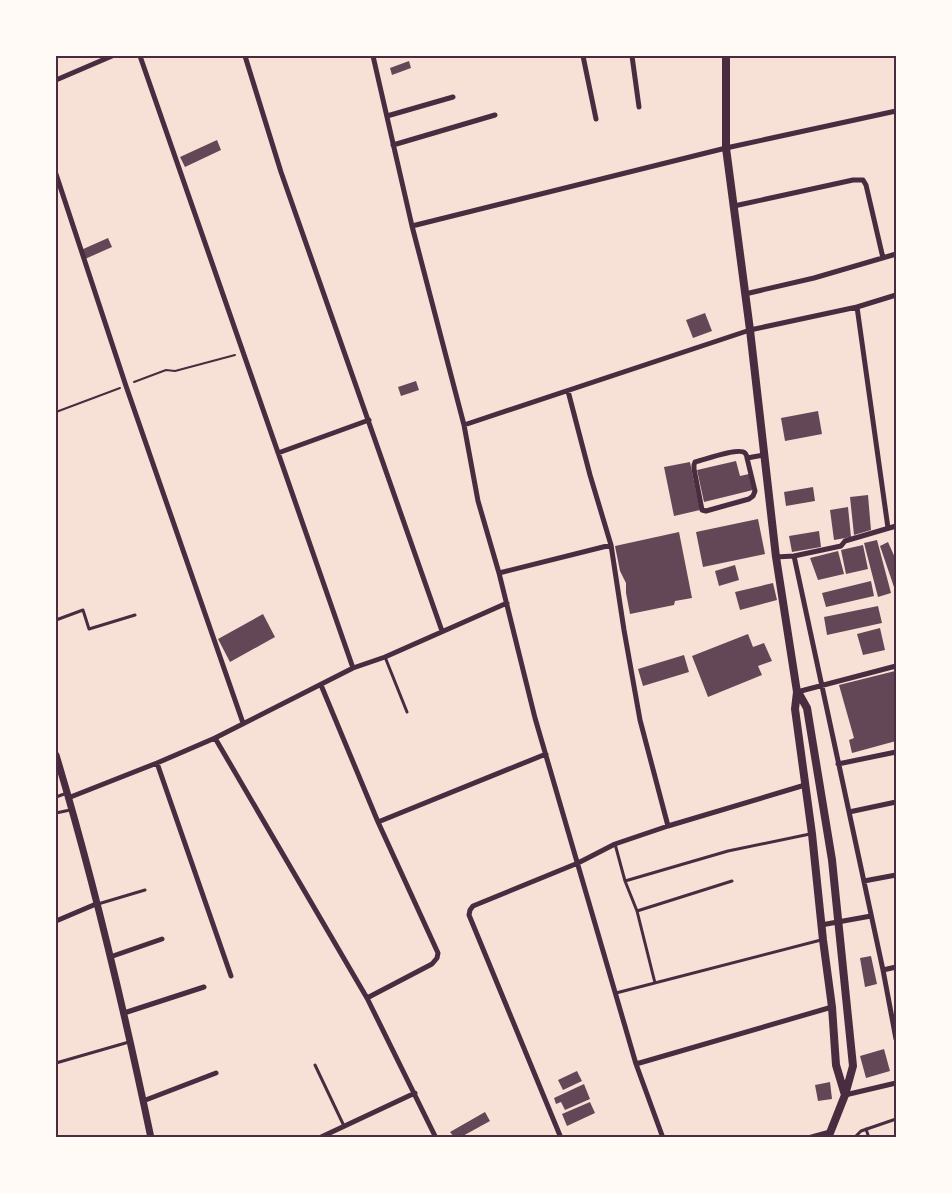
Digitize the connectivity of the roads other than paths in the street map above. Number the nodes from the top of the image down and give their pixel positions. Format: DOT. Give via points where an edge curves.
graph roads {
  1 [pos="112,56"];
  2 [pos="140,56"];
  3 [pos="245,56"];
  4 [pos="373,56"];
  5 [pos="583,56"];
  6 [pos="632,56"];
  7 [pos="726,56"];
  8 [pos="56,80"];
  9 [pos="453,97"];
  10 [pos="639,107"];
  11 [pos="897,111"];
  12 [pos="495,115"];
  13 [pos="387,116"];
  14 [pos="596,119"];
  15 [pos="393,145"];
  16 [pos="726,148"];
  17 [pos="56,174"];
  18 [pos="734,206"];
  19 [pos="412,226"];
  20 [pos="897,254"];
  21 [pos="883,258"];
  22 [pos="745,294"];
  23 [pos="897,295"];
  24 [pos="857,306"];
  25 [pos="750,330"];
  26 [pos="568,392"];
  27 [pos="369,420"];
  28 [pos="464,425"];
  29 [pos="278,453"];
  30 [pos="765,455"];
  31 [pos="747,458"];
  32 [pos="769,495"];
  33 [pos="753,496"];
  34 [pos="897,526"];
  35 [pos="888,528"];
  36 [pos="611,544"];
  37 [pos="795,556"];
  38 [pos="776,557"];
  39 [pos="499,573"];
  40 [pos="507,603"];
  41 [pos="135,615"];
  42 [pos="56,620"];
  43 [pos="442,631"];
  44 [pos="385,657"];
  45 [pos="897,666"];
  46 [pos="353,668"];
  47 [pos="821,684"];
  48 [pos="321,685"];
  49 [pos="797,692"];
  50 [pos="407,712"];
  51 [pos="243,723"];
  52 [pos="214,738"];
  53 [pos="897,752"];
  54 [pos="546,754"];
  55 [pos="56,755"];
  56 [pos="157,764"];
  57 [pos="838,764"];
  58 [pos="805,785"];
  59 [pos="68,795"];
  60 [pos="56,797"];
  61 [pos="897,802"];
  62 [pos="72,810"];
  63 [pos="56,813"];
  64 [pos="849,813"];
  65 [pos="378,822"];
  66 [pos="668,826"];
  67 [pos="812,834"];
  68 [pos="615,844"];
  69 [pos="578,863"];
  70 [pos="897,875"];
  71 [pos="626,880"];
  72 [pos="732,881"];
  73 [pos="864,881"];
  74 [pos="145,890"];
  75 [pos="96,904"];
  76 [pos="637,911"];
  77 [pos="871,916"];
  78 [pos="56,921"];
  79 [pos="839,922"];
  80 [pos="822,926"];
  81 [pos="162,939"];
  82 [pos="823,939"];
  83 [pos="110,957"];
  84 [pos="897,967"];
  85 [pos="883,970"];
  86 [pos="231,976"];
  87 [pos="655,983"];
  88 [pos="204,987"];
  89 [pos="615,994"];
  90 [pos="367,998"];
  91 [pos="894,1006"];
  92 [pos="832,1007"];
  93 [pos="124,1013"];
  94 [pos="897,1039"];
  95 [pos="130,1042"];
  96 [pos="56,1063"];
  97 [pos="636,1064"];
  98 [pos="315,1065"];
  99 [pos="216,1073"];
  100 [pos="897,1083"];
  101 [pos="414,1093"];
  102 [pos="845,1095"];
  103 [pos="143,1101"];
  104 [pos="897,1119"];
  105 [pos="344,1126"];
  106 [pos="866,1129"];
  107 [pos="336,1130"];
  108 [pos="829,1135"];
  109 [pos="339,1136"];
  110 [pos="151,1137"];
  111 [pos="319,1137"];
  112 [pos="436,1137"];
  113 [pos="561,1137"];
  114 [pos="663,1137"];
  115 [pos="808,1137"];
  116 [pos="854,1137"];
  117 [pos="869,1137"];
  1 -- 8 [label="street"];
  2 -- 29 [label="street"];
  3 -- 27 [label="street" via="281,172"];
  4 -- 13 [label="street"];
  5 -- 14 [label="street"];
  6 -- 10 [label="street"];
  7 -- 16 [label="main road"];
  9 -- 13 [label="street"];
  11 -- 16 [label="street"];
  12 -- 15 [label="street"];
  13 -- 15 [label="street"];
  15 -- 19 [label="street"];
  16 -- 18 [label="main road"];
  16 -- 19 [label="street"];
  17 -- 51 [label="street"];
  18 -- 21 [label="street" via="862,180"];
  18 -- 22 [label="main road"];
  19 -- 28 [label="street"];
  20 -- 21 [label="street"];
  21 -- 22 [label="street"];
  22 -- 25 [label="main road"];
  23 -- 24 [label="street"];
  24 -- 25 [label="street"];
  24 -- 35 [label="street"];
  25 -- 26 [label="street"];
  25 -- 30 [label="main road"];
  26 -- 28 [label="street"];
  26 -- 36 [label="street"];
  27 -- 29 [label="street"];
  27 -- 43 [label="street"];
  28 -- 39 [label="street" via="478,501"];
  29 -- 46 [label="street"];
  30 -- 31 [label="street"];
  30 -- 32 [label="main road"];
  31 -- 33 [label="street"];
  31 -- 33 [label="street" via="743,451 735,451 696,462 694,470 702,510"];
  32 -- 33 [label="street"];
  32 -- 38 [label="main road"];
  34 -- 35 [label="street"];
  35 -- 37 [label="street" via="845,541 842,546"];
  36 -- 39 [label="street"];
  36 -- 66 [label="street" via="640,720"];
  37 -- 38 [label="street"];
  37 -- 47 [label="street"];
  38 -- 49 [label="main road"];
  39 -- 40 [label="street"];
  40 -- 43 [label="street"];
  40 -- 54 [label="street"];
  41 -- 42 [label="lane" via="88,629 83,610"];
  43 -- 44 [label="street"];
  44 -- 46 [label="street"];
  44 -- 50 [label="lane"];
  45 -- 47 [label="street"];
  46 -- 48 [label="street"];
  47 -- 49 [label="street"];
  47 -- 57 [label="street"];
  48 -- 51 [label="street"];
  48 -- 65 [label="street"];
  49 -- 58 [label="main road" via="795,709"];
  49 -- 79 [label="main road" via="807,708"];
  51 -- 52 [label="street"];
  52 -- 56 [label="street"];
  52 -- 90 [label="street"];
  53 -- 57 [label="street"];
  54 -- 65 [label="street"];
  54 -- 69 [label="street"];
  55 -- 59 [label="street"];
  56 -- 59 [label="street"];
  56 -- 86 [label="street"];
  57 -- 64 [label="street"];
  58 -- 66 [label="street"];
  58 -- 67 [label="main road"];
  59 -- 60 [label="lane"];
  59 -- 62 [label="street"];
  61 -- 64 [label="street"];
  62 -- 63 [label="lane"];
  62 -- 75 [label="street"];
  64 -- 73 [label="street"];
  65 -- 90 [label="street" via="438,953 432,964"];
  66 -- 68 [label="street"];
  67 -- 71 [label="lane" via="728,851"];
  67 -- 80 [label="main road"];
  68 -- 69 [label="street"];
  68 -- 71 [label="lane"];
  69 -- 89 [label="street"];
  69 -- 113 [label="street" via="473,906 469,915"];
  70 -- 73 [label="street"];
  71 -- 76 [label="lane"];
  72 -- 76 [label="lane"];
  73 -- 77 [label="street"];
  74 -- 75 [label="lane"];
  75 -- 78 [label="street"];
  75 -- 83 [label="street"];
  76 -- 87 [label="lane"];
  77 -- 79 [label="street"];
  77 -- 85 [label="street"];
  79 -- 80 [label="street"];
  79 -- 102 [label="main road" via="852,1066"];
  80 -- 82 [label="main road"];
  81 -- 83 [label="street"];
  82 -- 87 [label="lane"];
  82 -- 92 [label="main road"];
  83 -- 93 [label="street"];
  84 -- 85 [label="street"];
  85 -- 91 [label="street"];
  87 -- 89 [label="lane"];
  88 -- 93 [label="street"];
  89 -- 97 [label="street"];
  90 -- 101 [label="street"];
  91 -- 94 [label="street"];
  92 -- 97 [label="street"];
  92 -- 102 [label="main road" via="836,1065"];
  93 -- 95 [label="street"];
  95 -- 96 [label="lane"];
  95 -- 103 [label="street"];
  97 -- 114 [label="street"];
  98 -- 105 [label="lane"];
  99 -- 103 [label="street"];
  100 -- 102 [label="street"];
  101 -- 105 [label="street"];
  101 -- 112 [label="street"];
  102 -- 108 [label="main road"];
  103 -- 110 [label="street"];
  104 -- 106 [label="lane"];
  105 -- 107 [label="street"];
  106 -- 116 [label="lane"];
  106 -- 117 [label="lane"];
  107 -- 109 [label="street"];
  107 -- 111 [label="street"];
  108 -- 115 [label="street"];
}
